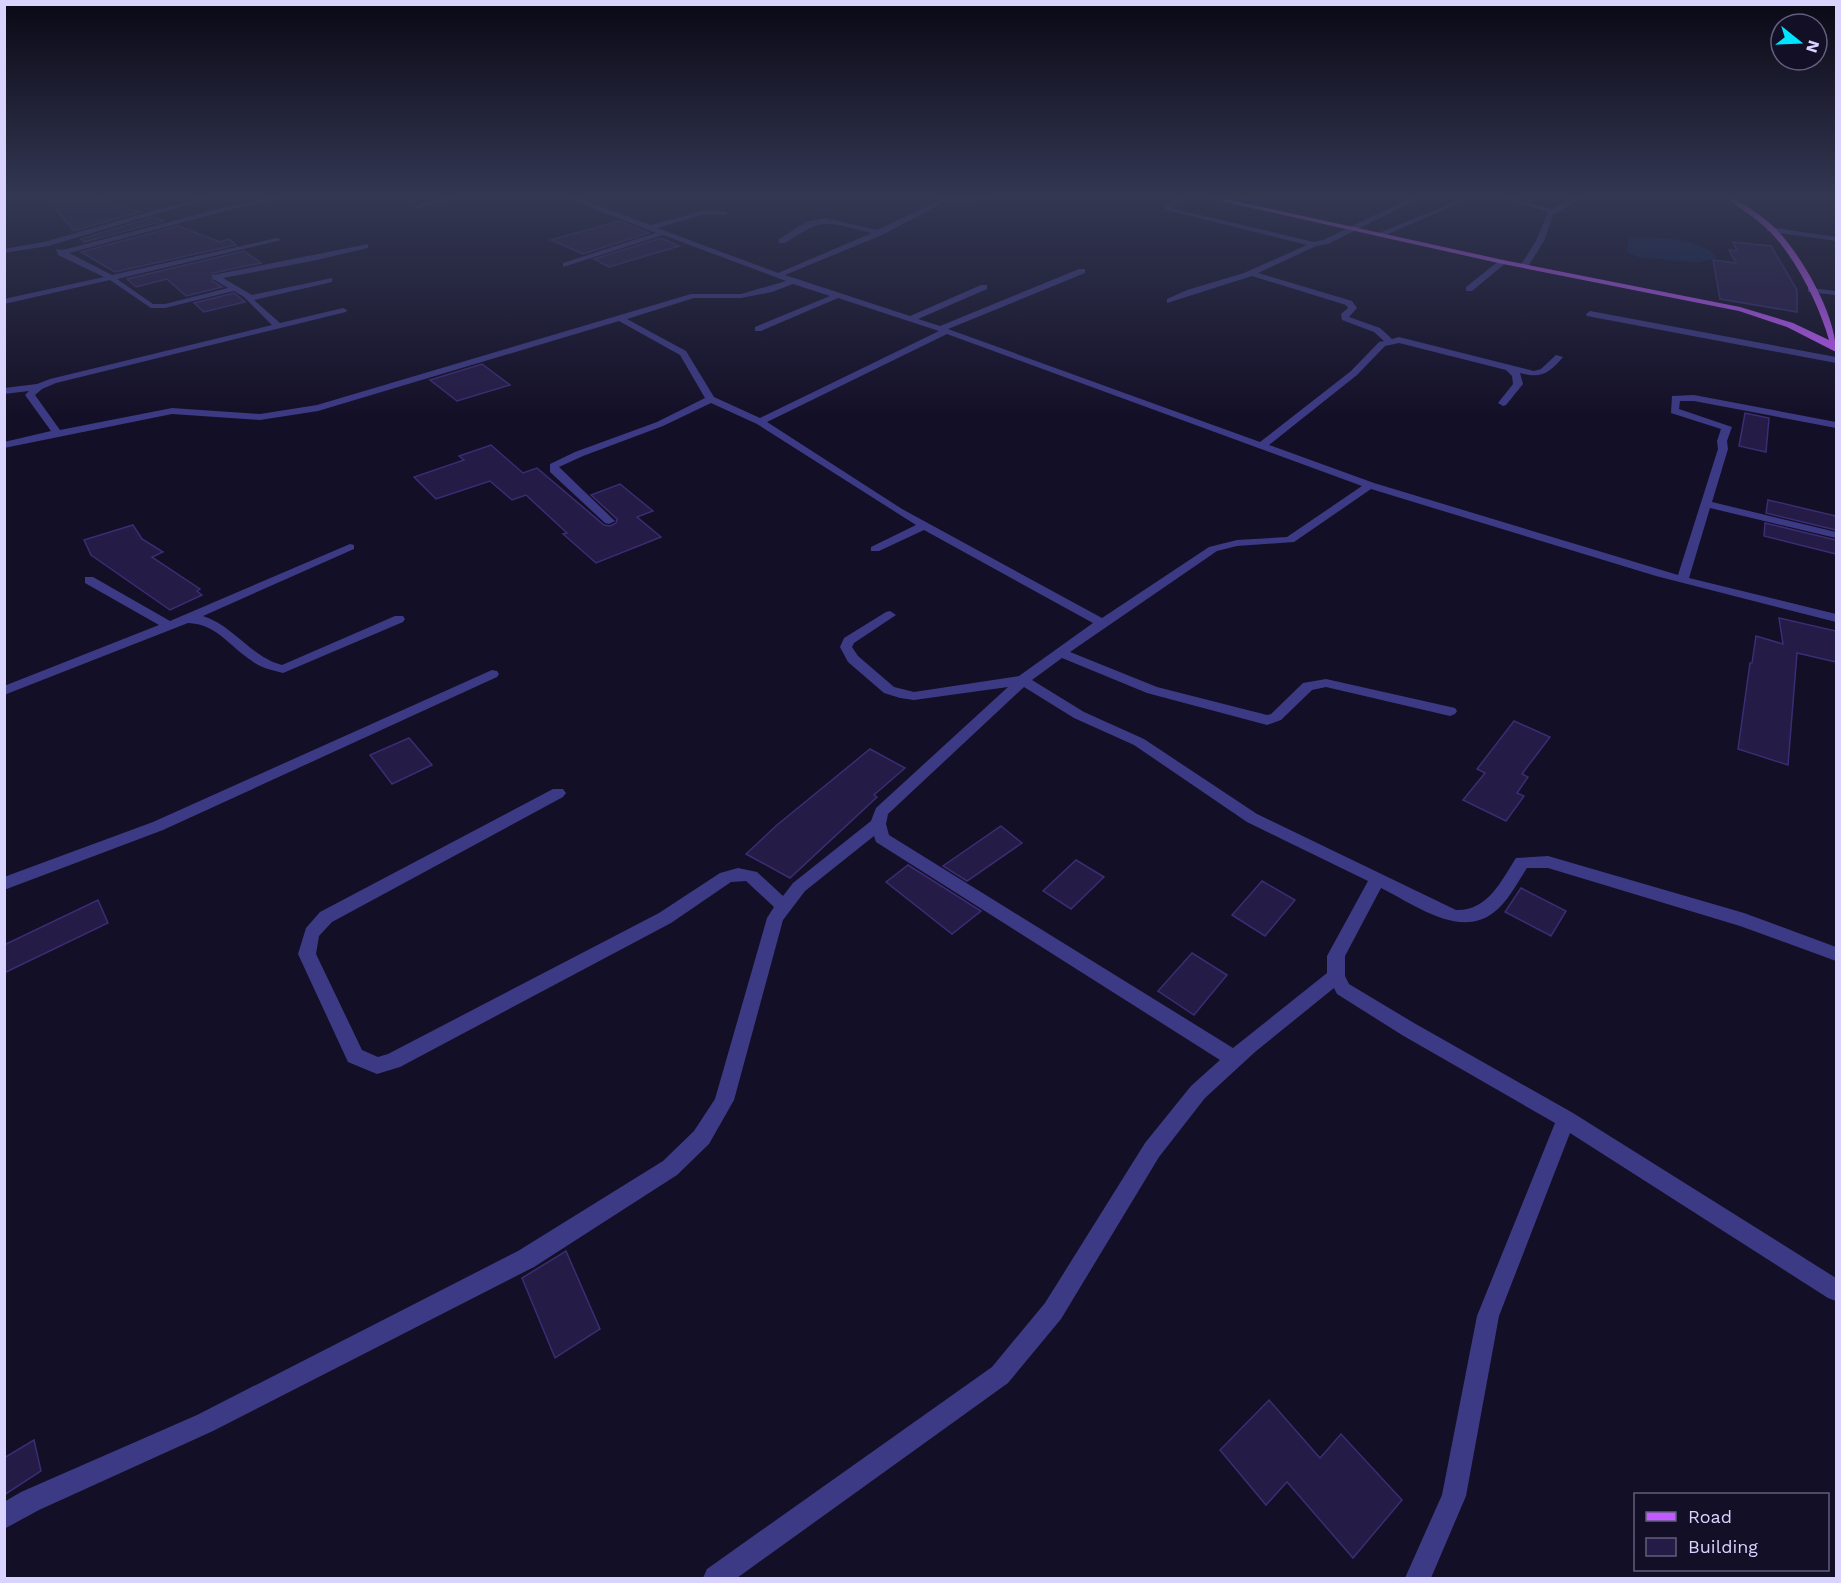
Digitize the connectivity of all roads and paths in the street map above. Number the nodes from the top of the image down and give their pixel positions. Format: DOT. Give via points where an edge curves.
graph roads {
  1 [pos="96,270"];
  2 [pos="142,270"];
  3 [pos="252,270"];
  4 [pos="765,270"];
  5 [pos="791,270"];
  6 [pos="1258,270"];
  7 [pos="1493,270"];
  8 [pos="1543,270"];
  9 [pos="1799,270"];
  10 [pos="1082,271"];
  11 [pos="1251,273"];
  12 [pos="779,275"];
  13 [pos="110,277"];
  14 [pos="329,280"];
  15 [pos="793,281"];
  16 [pos="984,287"];
  17 [pos="233,289"];
  18 [pos="1469,289"];
  19 [pos="1811,290"];
  20 [pos="1836,292"];
  21 [pos="838,295"];
  22 [pos="247,298"];
  23 [pos="1170,301"];
  24 [pos="4,302"];
  25 [pos="343,310"];
  26 [pos="1590,314"];
  27 [pos="618,317"];
  28 [pos="910,319"];
  29 [pos="279,326"];
  30 [pos="758,329"];
  31 [pos="943,330"];
  32 [pos="1389,340"];
  33 [pos="1836,348"];
  34 [pos="1559,357"];
  35 [pos="1836,360"];
  36 [pos="1510,369"];
  37 [pos="39,387"];
  38 [pos="4,391"];
  39 [pos="711,399"];
  40 [pos="1503,403"];
  41 [pos="760,422"];
  42 [pos="1836,425"];
  43 [pos="57,433"];
  44 [pos="4,446"];
  45 [pos="1261,446"];
  46 [pos="1370,485"];
  47 [pos="1706,504"];
  48 [pos="609,521"];
  49 [pos="925,525"];
  50 [pos="1836,535"];
  51 [pos="350,547"];
  52 [pos="875,549"];
  53 [pos="89,580"];
  54 [pos="1682,580"];
  55 [pos="890,615"];
  56 [pos="1836,618"];
  57 [pos="186,619"];
  58 [pos="399,620"];
  59 [pos="1102,623"];
  60 [pos="168,625"];
  61 [pos="1060,653"];
  62 [pos="492,674"];
  63 [pos="1023,680"];
  64 [pos="4,691"];
  65 [pos="1450,711"];
  66 [pos="558,793"];
  67 [pos="878,824"];
  68 [pos="1377,879"];
  69 [pos="4,884"];
  70 [pos="783,906"];
  71 [pos="1836,954"];
  72 [pos="1336,976"];
  73 [pos="1234,1059"];
  74 [pos="1566,1119"];
  75 [pos="1836,1290"];
  76 [pos="4,1517"];
  77 [pos="716,1578"];
  78 [pos="1418,1578"];
  1 -- 13 [label="street"];
  2 -- 13 [label="street"];
  3 -- 17 [label="street" via="216,278"];
  4 -- 12 [label="street"];
  5 -- 12 [label="street"];
  6 -- 11 [label="street"];
  7 -- 18 [label="street"];
  8 -- 33 [label="main road" via="1740,309 1783,322"];
  9 -- 19 [label="main road"];
  10 -- 31 [label="street"];
  11 -- 23 [label="street"];
  11 -- 32 [label="street" via="1350,303 1353,308 1345,318 1377,330"];
  12 -- 15 [label="street"];
  13 -- 17 [label="street" via="151,306"];
  13 -- 24 [label="street"];
  14 -- 22 [label="street"];
  15 -- 21 [label="street"];
  15 -- 27 [label="street" via="741,296 694,297"];
  16 -- 28 [label="street"];
  17 -- 22 [label="street"];
  19 -- 20 [label="street"];
  19 -- 33 [label="main road"];
  21 -- 28 [label="street"];
  21 -- 30 [label="street"];
  22 -- 29 [label="street"];
  25 -- 29 [label="street"];
  26 -- 35 [label="street"];
  27 -- 39 [label="street" via="683,353"];
  27 -- 43 [label="street" via="297,412 260,417 172,411"];
  28 -- 31 [label="street"];
  29 -- 37 [label="street"];
  31 -- 41 [label="street"];
  31 -- 45 [label="street"];
  32 -- 36 [label="street"];
  32 -- 45 [label="street" via="1354,374"];
  34 -- 36 [label="street" via="1544,371 1534,374"];
  36 -- 40 [label="street" via="1517,375 1518,384"];
  37 -- 38 [label="street"];
  37 -- 43 [label="street" via="30,395"];
  39 -- 41 [label="street"];
  39 -- 48 [label="street" via="554,466"];
  41 -- 49 [label="street"];
  42 -- 47 [label="street" via="1694,398 1675,398 1674,411 1726,427"];
  43 -- 44 [label="street"];
  45 -- 46 [label="street"];
  46 -- 54 [label="street"];
  46 -- 59 [label="street" via="1290,540 1237,543 1213,549"];
  47 -- 50 [label="street"];
  47 -- 54 [label="street"];
  49 -- 52 [label="street"];
  49 -- 59 [label="street"];
  51 -- 57 [label="street"];
  53 -- 60 [label="street"];
  54 -- 56 [label="street"];
  55 -- 63 [label="street" via="849,641 846,647 853,659 889,690 914,696"];
  57 -- 58 [label="street" via="207,619 265,666 283,669"];
  57 -- 60 [label="street"];
  59 -- 61 [label="street"];
  60 -- 64 [label="street"];
  61 -- 63 [label="street"];
  61 -- 65 [label="street" via="1152,690 1267,720 1276,717 1314,683"];
  62 -- 69 [label="street" via="158,826"];
  63 -- 67 [label="street" via="880,812"];
  63 -- 68 [label="street" via="1079,715 1139,742 1252,818"];
  66 -- 70 [label="street" via="314,927 307,954 354,1056 377,1066 393,1061 665,918 726,877 751,876"];
  67 -- 70 [label="street" via="800,887"];
  67 -- 73 [label="street" via="882,838"];
  68 -- 71 [label="street" via="1466,919 1489,909 1522,862 1548,862 1744,920"];
  68 -- 72 [label="street" via="1336,956"];
  70 -- 76 [label="street" via="769,935 724,1100 712,1126 670,1168 526,1259 205,1422 30,1501"];
  72 -- 73 [label="street"];
  72 -- 74 [label="street" via="1343,989"];
  73 -- 77 [label="street" via="1198,1092 1152,1150 1053,1311 1000,1375"];
  74 -- 75 [label="street"];
  74 -- 78 [label="street" via="1488,1316 1454,1496"];
}
